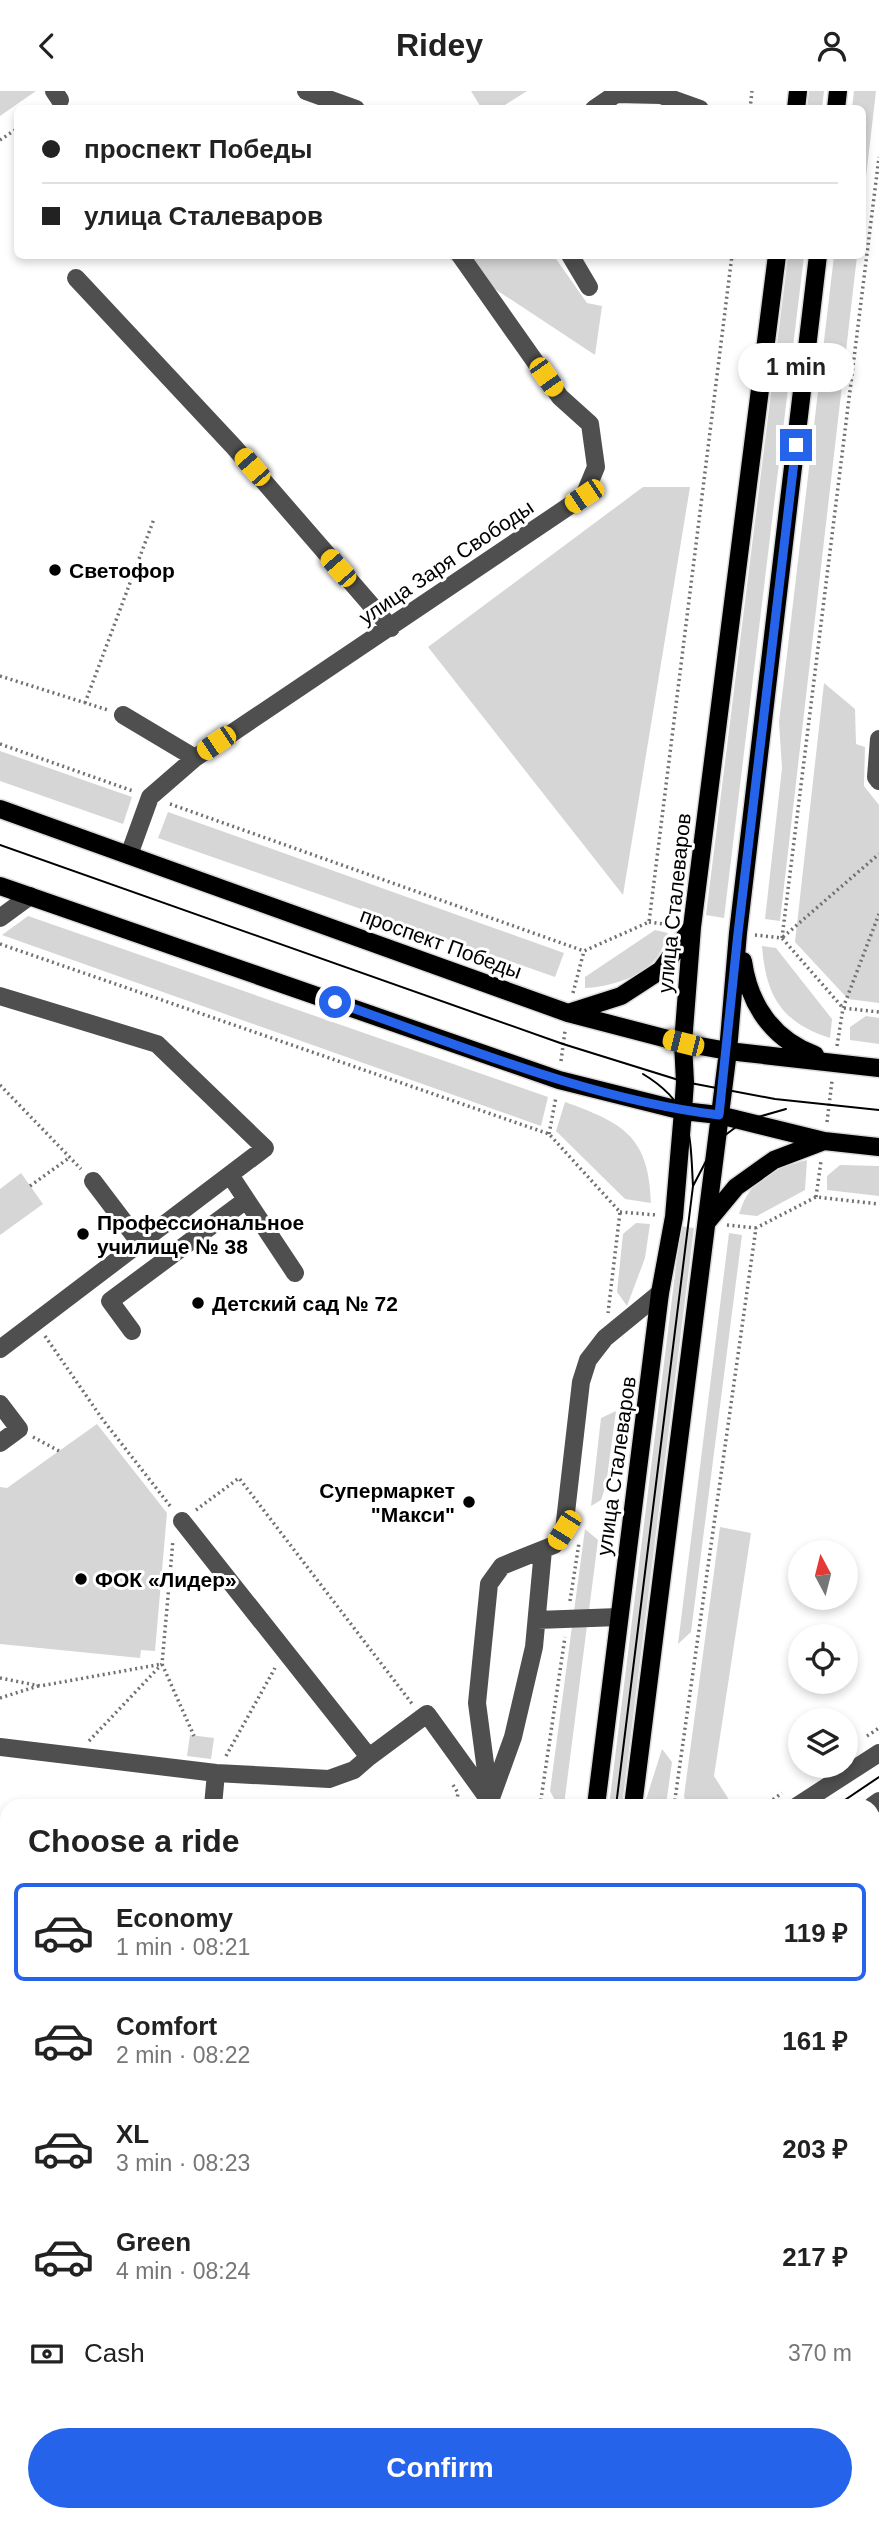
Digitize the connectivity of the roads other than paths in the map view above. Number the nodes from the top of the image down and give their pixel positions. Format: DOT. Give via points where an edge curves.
graph roads {
  1 [pos="306,91"];
  2 [pos="660,93"];
  3 [pos="345,105"];
  4 [pos="600,105"];
  5 [pos="691,105"];
  6 [pos="463,259"];
  7 [pos="572,259"];
  8 [pos="776,259"];
  9 [pos="818,259"];
  10 [pos="76,278"];
  11 [pos="589,287"];
  12 [pos="391,628"];
  13 [pos="123,715"];
  14 [pos="879,739"];
  15 [pos="195,758"];
  16 [pos="879,781"];
  17 [pos="0,809"];
  18 [pos="129,855"];
  19 [pos="0,886"];
  20 [pos="30,896"];
  21 [pos="0,918"];
  22 [pos="692,927"];
  23 [pos="738,933"];
  24 [pos="0,996"];
  25 [pos="568,1013"];
  26 [pos="683,1043"];
  27 [pos="728,1051"];
  28 [pos="834,1062"];
  29 [pos="879,1068"];
  30 [pos="683,1111"];
  31 [pos="719,1115"];
  32 [pos="824,1141"];
  33 [pos="879,1147"];
  34 [pos="230,1175"];
  35 [pos="93,1181"];
  36 [pos="246,1201"];
  37 [pos="707,1223"];
  38 [pos="140,1243"];
  39 [pos="296,1273"];
  40 [pos="660,1293"];
  41 [pos="132,1331"];
  42 [pos="0,1349"];
  43 [pos="0,1404"];
  44 [pos="0,1443"];
  45 [pos="178,1526"];
  46 [pos="543,1550"];
  47 [pos="619,1617"];
  48 [pos="537,1620"];
  49 [pos="0,1747"];
  50 [pos="879,1753"];
  51 [pos="369,1757"];
  52 [pos="216,1773"];
  53 [pos="214,1799"];
  54 [pos="486,1799"];
  55 [pos="489,1799"];
  56 [pos="492,1799"];
  57 [pos="597,1799"];
  58 [pos="634,1799"];
  59 [pos="808,1799"];
  1 -- 3 [label="street"];
  2 -- 4 [label="street" via="616,93"];
  2 -- 5 [label="street"];
  6 -- 12 [label="street, улица Заря Свободы" via="560,397 590,425 596,467 584,496"];
  7 -- 11 [label="street"];
  8 -- 22 [label="main road, улица Сталеваров"];
  9 -- 23 [label="main road"];
  10 -- 12 [label="street" via="234,447"];
  12 -- 15 [label="street, улица Заря Свободы"];
  13 -- 15 [label="street"];
  14 -- 16 [label="street"];
  15 -- 18 [label="street, улица Заря Свободы" via="150,797"];
  17 -- 18 [label="main road, проспект Победы"];
  18 -- 25 [label="main road, проспект Победы"];
  19 -- 20 [label="main road"];
  20 -- 21 [label="street"];
  20 -- 30 [label="main road" via="559,1080"];
  22 -- 25 [label="main road" via="661,970 621,996"];
  22 -- 26 [label="main road, улица Сталеваров"];
  23 -- 27 [label="main road"];
  23 -- 28 [label="main road" via="746,983 763,1019 799,1049"];
  24 -- 34 [label="street" via="157,1044 265,1148"];
  25 -- 26 [label="main road, проспект Победы"];
  26 -- 27 [label="main road, проспект Победы"];
  26 -- 30 [label="main road, улица Сталеваров"];
  27 -- 28 [label="main road, проспект Победы"];
  27 -- 31 [label="main road"];
  28 -- 29 [label="main road, проспект Победы"];
  30 -- 31 [label="main road"];
  30 -- 40 [label="main road, улица Сталеваров" via="674,1217"];
  31 -- 32 [label="main road"];
  31 -- 37 [label="main road"];
  32 -- 33 [label="main road"];
  32 -- 37 [label="main road" via="774,1160 736,1187"];
  34 -- 36 [label="street"];
  34 -- 38 [label="street"];
  35 -- 38 [label="street"];
  36 -- 39 [label="street"];
  36 -- 41 [label="street" via="110,1301"];
  37 -- 58 [label="main road"];
  38 -- 42 [label="street"];
  40 -- 46 [label="street" via="605,1338 588,1360 581,1382 564,1530 554,1545"];
  40 -- 47 [label="main road, улица Сталеваров"];
  43 -- 44 [label="street" via="19,1429"];
  45 -- 51 [label="street"];
  46 -- 48 [label="street"];
  46 -- 55 [label="street" via="502,1566 489,1584 477,1703"];
  47 -- 48 [label="street"];
  47 -- 57 [label="main road, улица Сталеваров"];
  48 -- 56 [label="street" via="513,1737"];
  49 -- 52 [label="street"];
  50 -- 59 [label="street"];
  51 -- 52 [label="street" via="354,1770 329,1779"];
  51 -- 54 [label="street" via="425,1716"];
  52 -- 53 [label="street"];
}
